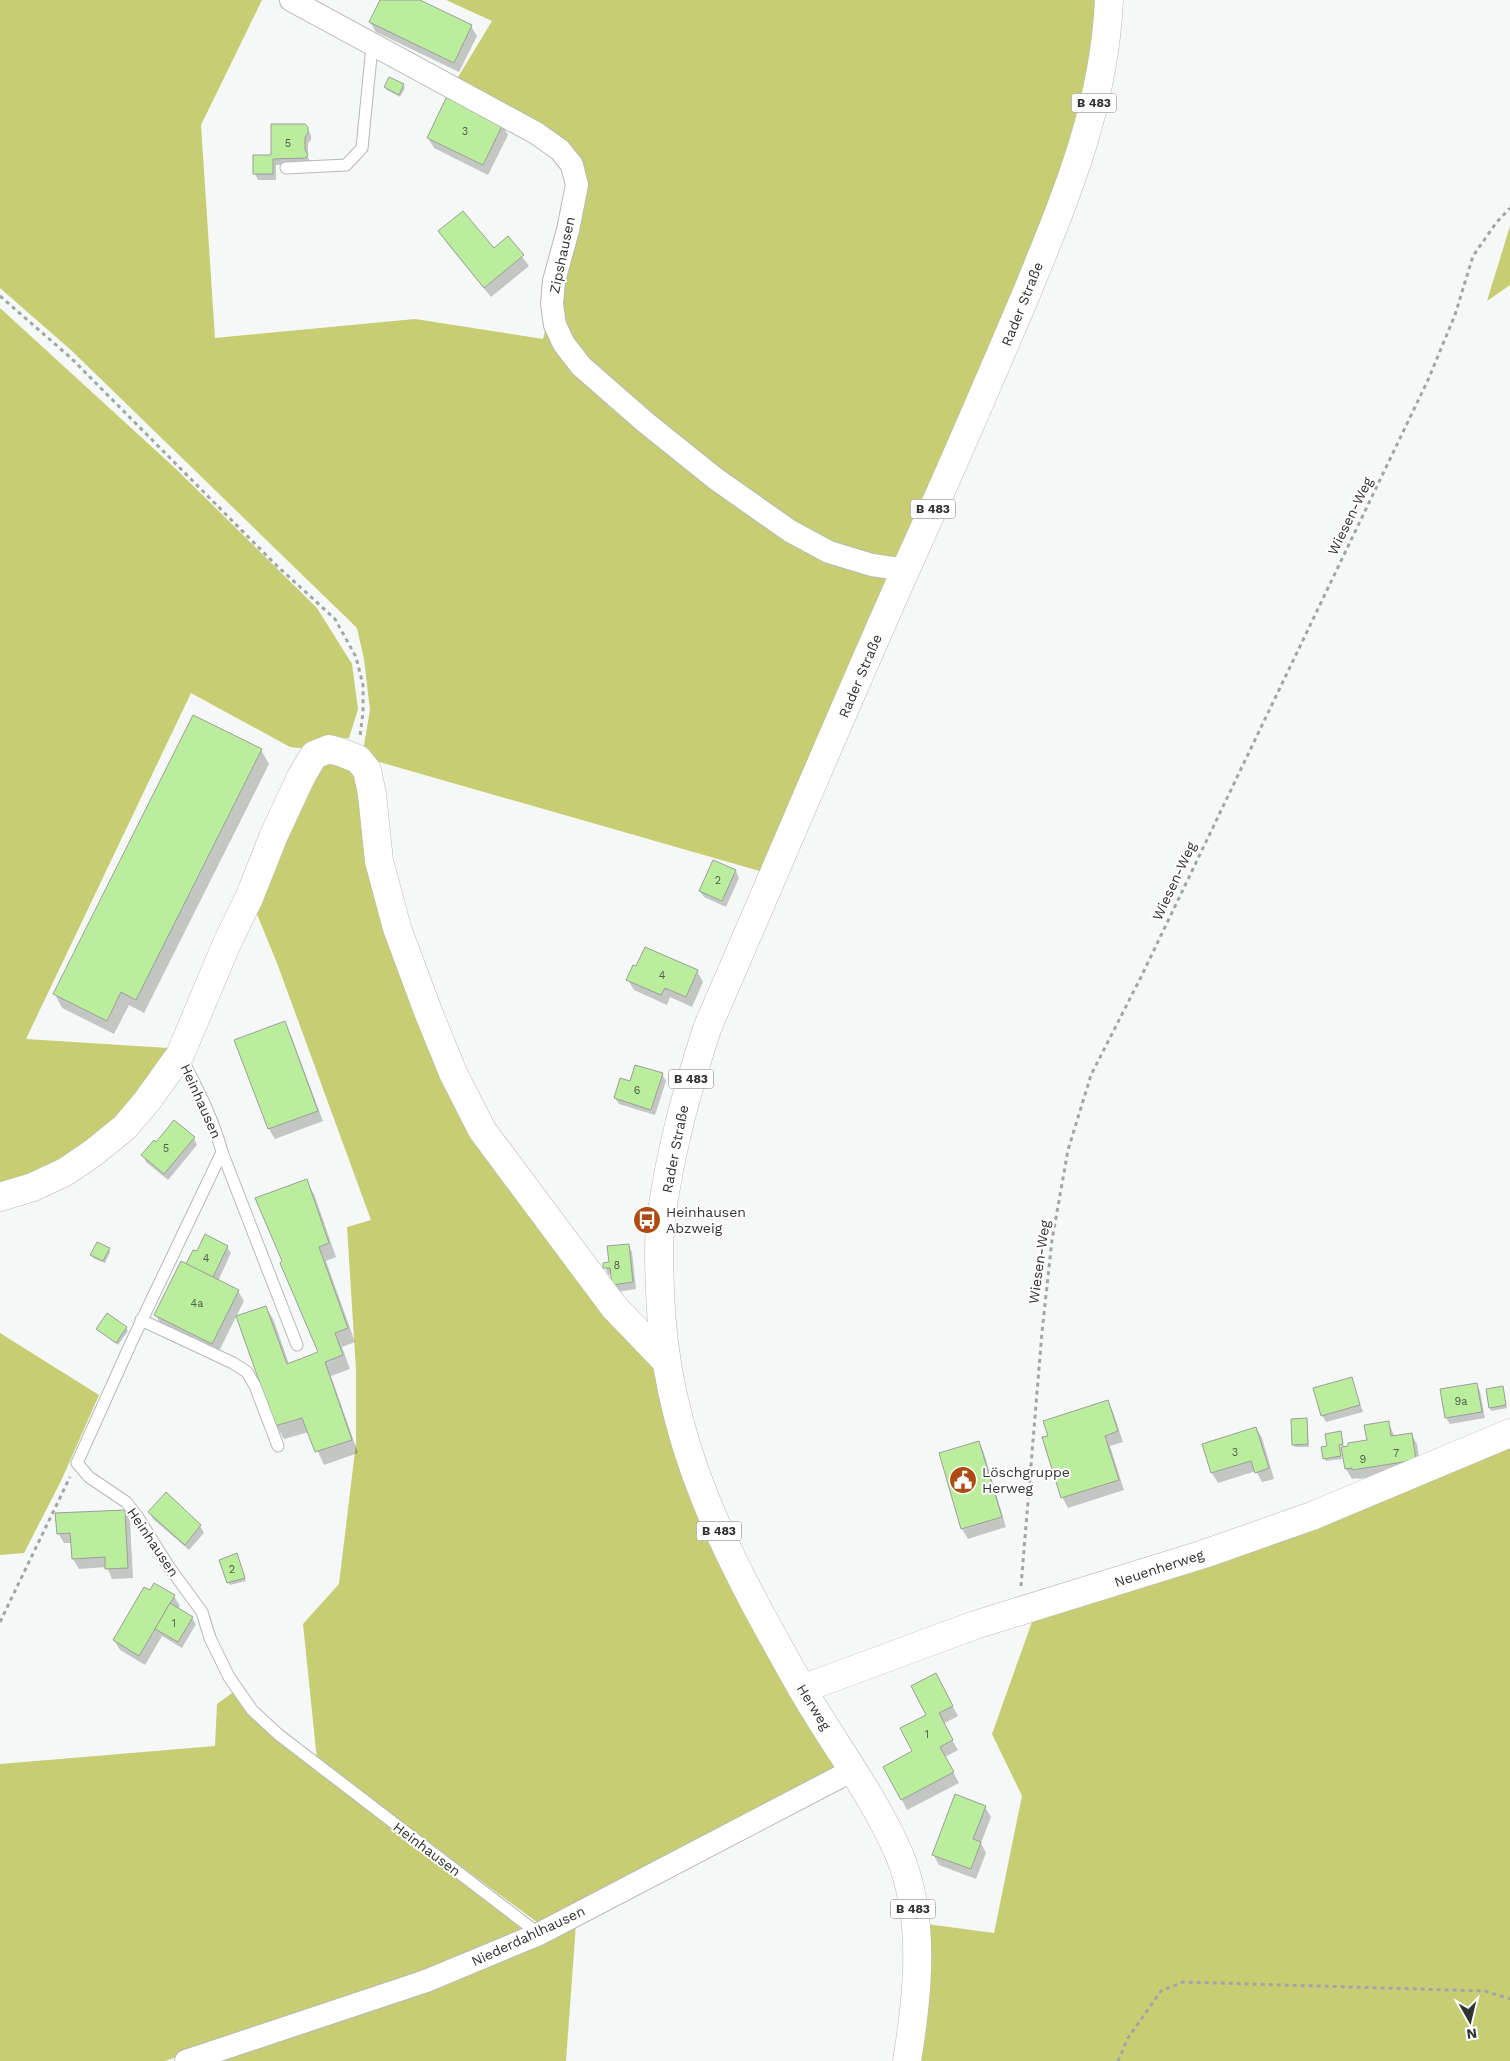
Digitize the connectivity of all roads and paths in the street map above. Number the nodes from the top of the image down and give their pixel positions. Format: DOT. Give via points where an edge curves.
graph roads {
  1 [pos="291,0"];
  2 [pos="1109,0"];
  3 [pos="372,46"];
  4 [pos="286,168"];
  5 [pos="1510,208"];
  6 [pos="0,296"];
  7 [pos="906,570"];
  8 [pos="358,759"];
  9 [pos="180,1055"];
  10 [pos="222,1152"];
  11 [pos="0,1197"];
  12 [pos="141,1320"];
  13 [pos="297,1345"];
  14 [pos="666,1362"];
  15 [pos="1510,1433"];
  16 [pos="278,1446"];
  17 [pos="77,1463"];
  18 [pos="1021,1612"];
  19 [pos="0,1622"];
  20 [pos="802,1689"];
  21 [pos="853,1770"];
  22 [pos="539,1934"];
  23 [pos="1510,1999"];
  24 [pos="186,2061"];
  25 [pos="907,2061"];
  26 [pos="1118,2061"];
  1 -- 3 [label="street, Zipshausen"];
  2 -- 7 [label="main road, Rader Straße / B 483" via="1101,78 1067,194 996,367"];
  3 -- 4 [label="lane" via="362,148 346,165"];
  3 -- 7 [label="street, Zipshausen" via="536,134 560,150 572,165 578,185 554,281 552,304 555,325 564,344 581,366 716,479 790,531 829,552 872,565"];
  5 -- 18 [label="path, Wiesen-Weg" via="1473,256 1456,315 1428,380 1091,1075 1068,1150 1052,1240 1028,1497"];
  6 -- 8 [label="path" via="71,358 275,564 335,619 356,657 363,685"];
  7 -- 14 [label="main road, Rader Straße / B 483" via="708,1026 682,1108 661,1219 661,1322"];
  8 -- 9 [label="main road" via="329,749 314,755 274,835"];
  8 -- 14 [label="main road" via="367,770 379,861 397,928 453,1073 482,1130 614,1307"];
  9 -- 10 [label="lane, Heinhausen" via="200,1094"];
  9 -- 11 [label="main road" via="142,1108 93,1153 65,1172 33,1187"];
  10 -- 12 [label="lane, Heinhausen"];
  10 -- 13 [label="lane"];
  12 -- 16 [label="lane" via="247,1372"];
  12 -- 17 [label="lane, Heinhausen"];
  14 -- 20 [label="main road, Herweg / B 483" via="680,1429 696,1478 742,1579"];
  15 -- 18 [label="main road, Neuenherweg" via="1312,1516"];
  17 -- 19 [label="path"];
  17 -- 22 [label="lane, Heinhausen" via="89,1477 126,1502 137,1516 202,1612 210,1638 229,1676 252,1710 298,1750"];
  18 -- 20 [label="main road, Neuenherweg" via="975,1625"];
  20 -- 21 [label="main road, Herweg / B 483"];
  21 -- 22 [label="street, Niederdahlhausen"];
  21 -- 25 [label="main road, Herweg / B 483" via="900,1856 916,1923 916,2002"];
  22 -- 24 [label="street, Niederdahlhausen" via="426,1981"];
  23 -- 26 [label="path" via="1485,1991 1183,1982 1161,1991 1128,2038"];
}
